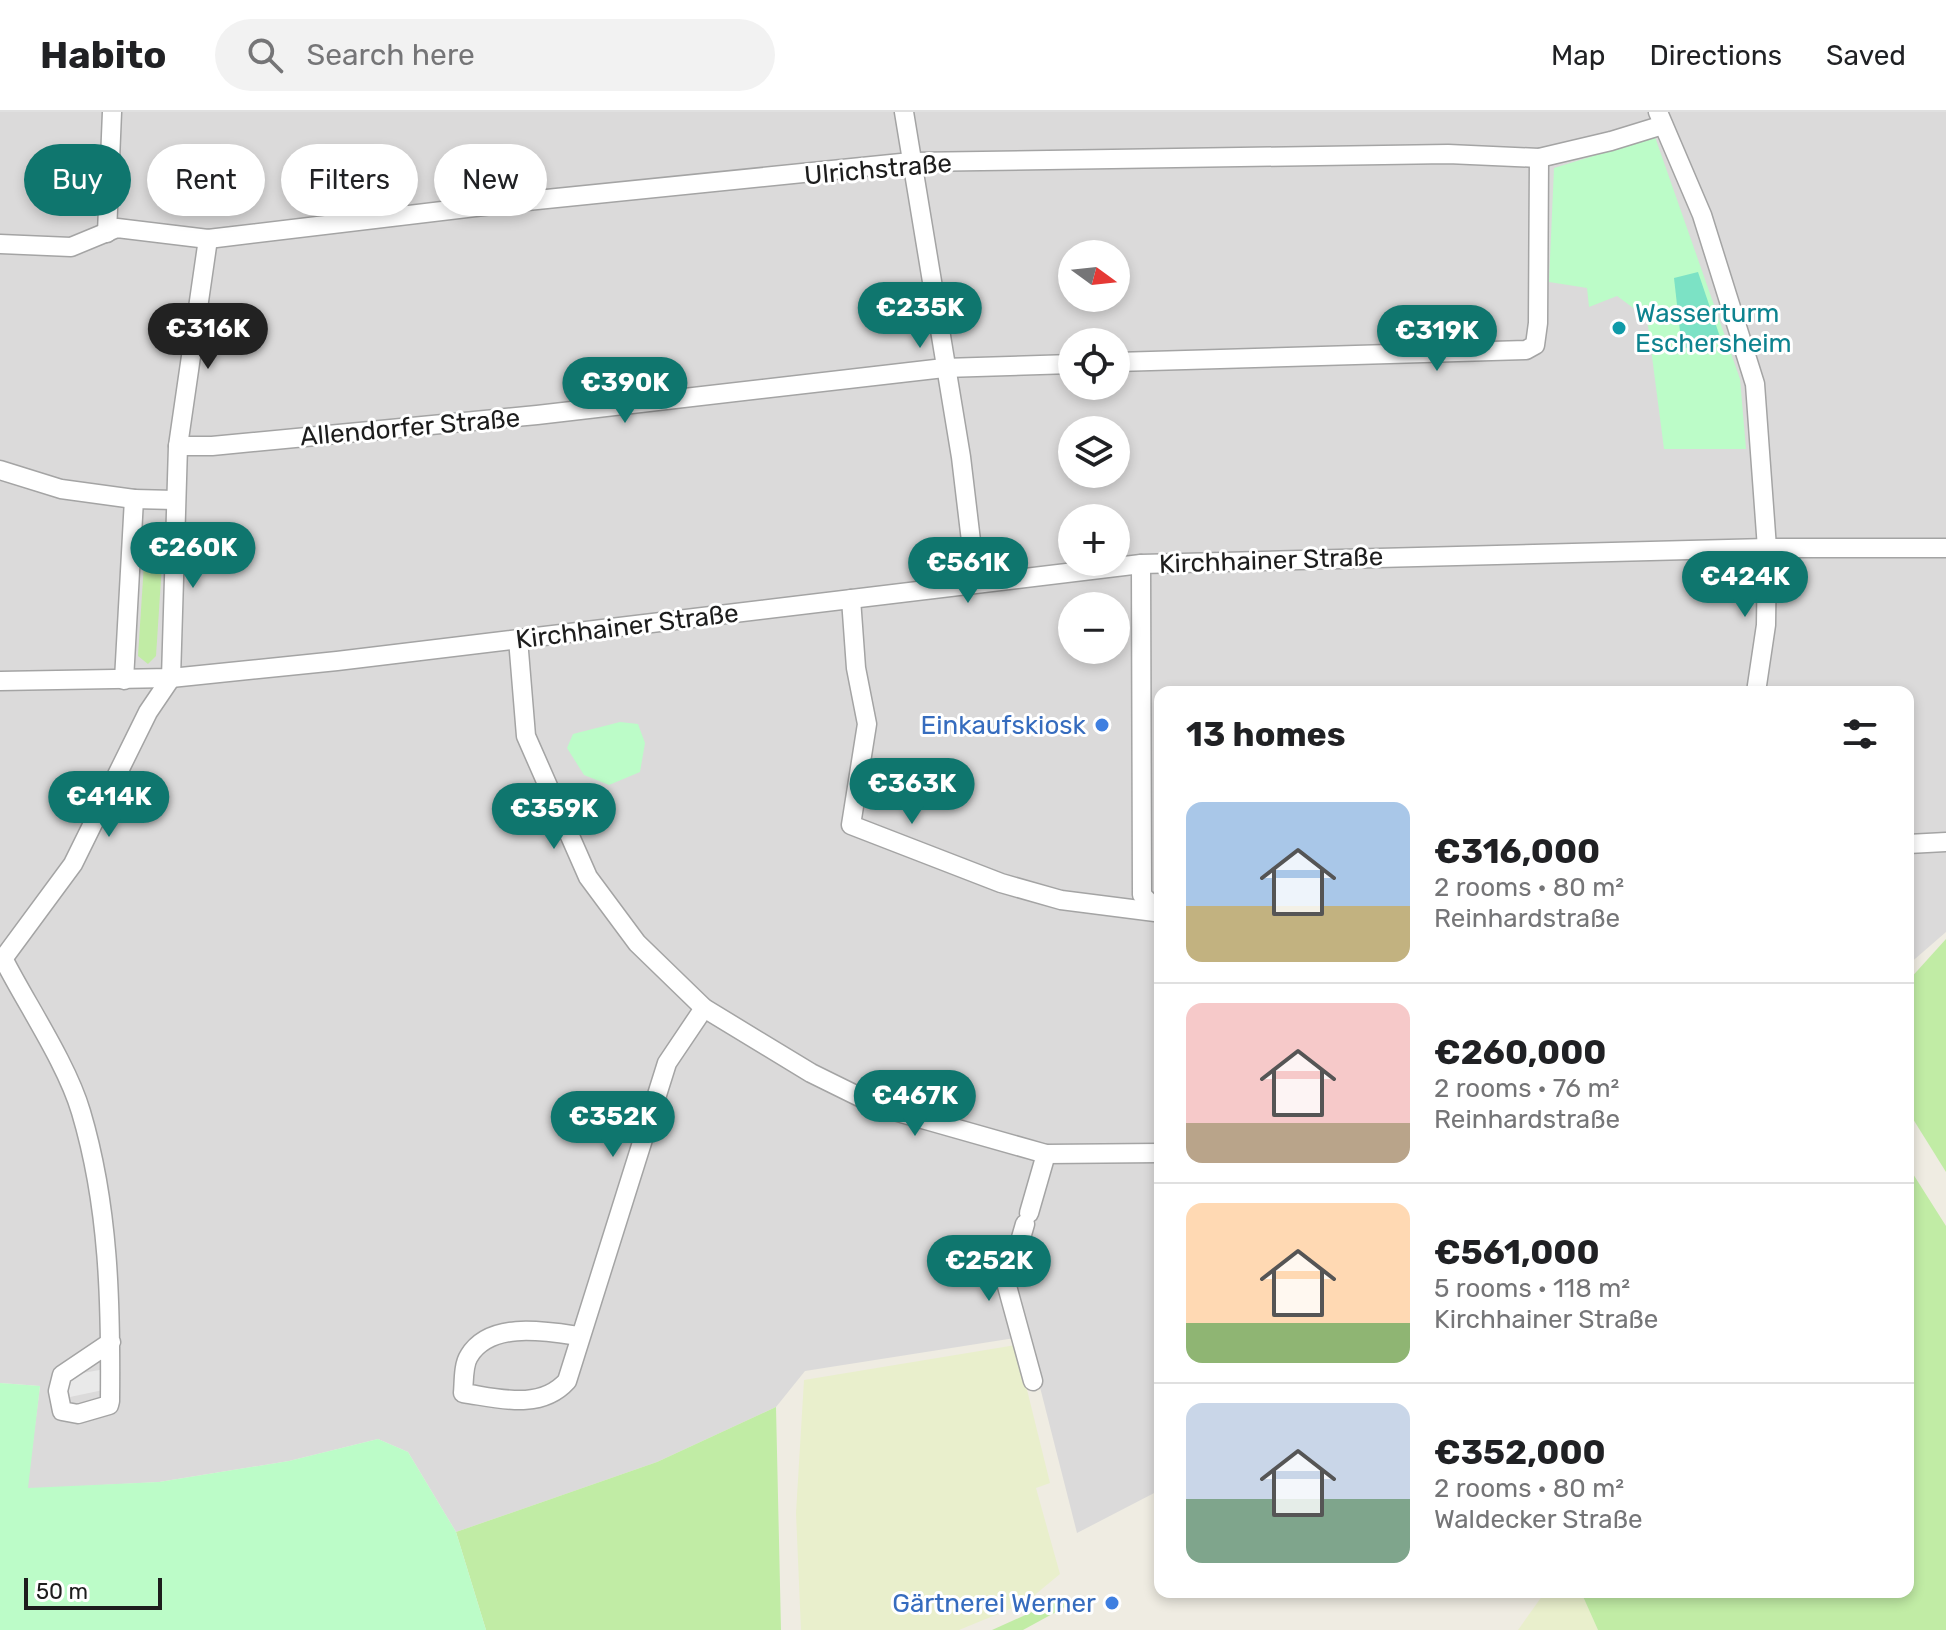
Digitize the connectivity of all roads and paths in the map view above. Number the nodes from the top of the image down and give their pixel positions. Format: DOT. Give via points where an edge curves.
graph roads {
  1 [pos="112,112"];
  2 [pos="904,112"];
  3 [pos="1661,118"];
  4 [pos="1539,158"];
  5 [pos="911,162"];
  6 [pos="107,233"];
  7 [pos="208,239"];
  8 [pos="0,244"];
  9 [pos="1130,362"];
  10 [pos="1058,364"];
  11 [pos="944,368"];
  12 [pos="178,446"];
  13 [pos="0,470"];
  14 [pos="134,499"];
  15 [pos="175,500"];
  16 [pos="1767,548"];
  17 [pos="1946,548"];
  18 [pos="1141,564"];
  19 [pos="976,583"];
  20 [pos="851,599"];
  21 [pos="518,639"];
  22 [pos="171,678"];
  23 [pos="124,680"];
  24 [pos="0,681"];
  25 [pos="1757,686"];
  26 [pos="1154,783"];
  27 [pos="1141,784"];
  28 [pos="1946,842"];
  29 [pos="1914,844"];
  30 [pos="1154,909"];
  31 [pos="1154,912"];
  32 [pos="2,961"];
  33 [pos="704,1008"];
  34 [pos="1154,1153"];
  35 [pos="1046,1154"];
  36 [pos="579,1336"];
  37 [pos="111,1342"];
  38 [pos="1033,1381"];
  1 -- 6 [label="street"];
  2 -- 5 [label="street"];
  3 -- 4 [label="street, Ulrichstraße" via="1611,141"];
  3 -- 16 [label="street" via="1702,215 1755,384"];
  4 -- 5 [label="street, Ulrichstraße" via="1443,154"];
  4 -- 9 [label="street" via="1535,345 1526,350"];
  5 -- 7 [label="street, Ulrichstraße"];
  5 -- 11 [label="street"];
  6 -- 7 [label="street, Ulrichstraße" via="117,228"];
  6 -- 8 [label="street, Ulrichstraße" via="71,247"];
  7 -- 12 [label="street"];
  10 -- 11 [label="street, Allendorfer Straße"];
  11 -- 12 [label="street, Allendorfer Straße" via="521,417"];
  11 -- 19 [label="street"];
  12 -- 15 [label="street"];
  13 -- 14 [label="street" via="61,489"];
  14 -- 15 [label="street"];
  14 -- 23 [label="street"];
  15 -- 22 [label="street"];
  16 -- 17 [label="street, Kirchhainer Straße"];
  16 -- 18 [label="street, Kirchhainer Straße"];
  16 -- 25 [label="street" via="1766,625"];
  18 -- 19 [label="street, Kirchhainer Straße"];
  18 -- 27 [label="street"];
  19 -- 20 [label="street, Kirchhainer Straße"];
  20 -- 21 [label="street, Kirchhainer Straße"];
  20 -- 31 [label="street" via="867,724 851,825 1061,900"];
  21 -- 22 [label="street, Kirchhainer Straße"];
  21 -- 33 [label="street" via="526,736 588,877 637,943"];
  22 -- 23 [label="street, Kirchhainer Straße"];
  22 -- 32 [label="street" via="148,712 73,864"];
  23 -- 24 [label="street, Kirchhainer Straße"];
  26 -- 27 [label="street"];
  27 -- 30 [label="street" via="1142,895"];
  28 -- 29 [label="street"];
  32 -- 37 [label="street" via="80,1109 107,1240"];
  33 -- 35 [label="street" via="811,1073 880,1107"];
  33 -- 36 [label="street" via="667,1063"];
  34 -- 35 [label="street"];
  35 -- 38 [label="street" via="1007,1286"];
  36 -- 36 [label="street" via="533,1330 487,1338 467,1358 463,1393 521,1402 557,1392 567,1381"];
}
